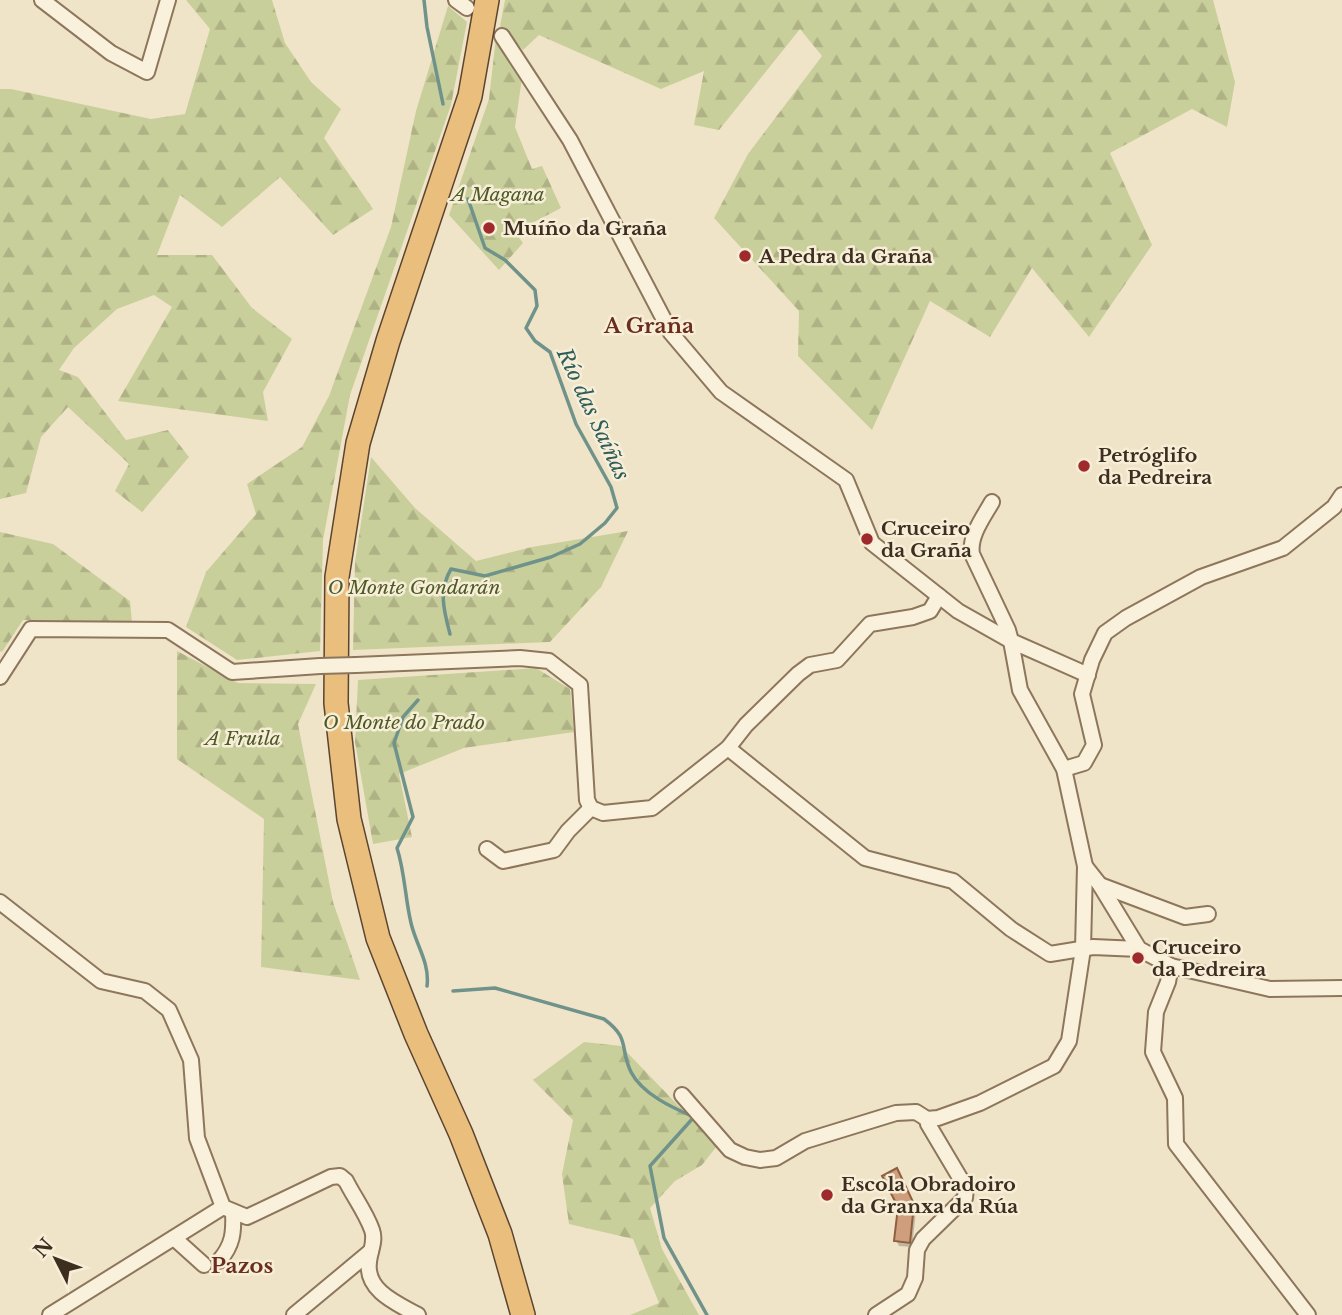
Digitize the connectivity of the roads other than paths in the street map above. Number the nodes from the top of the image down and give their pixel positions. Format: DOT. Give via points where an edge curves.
graph roads {
  1 [pos="43,0"];
  2 [pos="168,0"];
  3 [pos="470,3"];
  4 [pos="502,36"];
  5 [pos="1342,495"];
  6 [pos="992,502"];
  7 [pos="939,596"];
  8 [pos="1011,641"];
  9 [pos="1088,675"];
  10 [pos="0,677"];
  11 [pos="728,748"];
  12 [pos="1064,769"];
  13 [pos="591,808"];
  14 [pos="487,849"];
  15 [pos="1085,866"];
  16 [pos="1100,885"];
  17 [pos="0,902"];
  18 [pos="1208,914"];
  19 [pos="1083,949"];
  20 [pos="1139,949"];
  21 [pos="1171,967"];
  22 [pos="1342,988"];
  23 [pos="682,1095"];
  24 [pos="927,1119"];
  25 [pos="228,1210"];
  26 [pos="174,1238"];
  27 [pos="371,1251"];
  28 [pos="219,1261"];
  29 [pos="204,1265"];
  30 [pos="50,1315"];
  31 [pos="294,1315"];
  32 [pos="418,1315"];
  33 [pos="523,1315"];
  34 [pos="876,1315"];
  35 [pos="1308,1315"];
  1 -- 2 [label="street" via="111,53 148,72"];
  3 -- 33 [label="highway" via="470,96 358,443 337,577 336,703 349,818 378,938 500,1234"];
  4 -- 7 [label="street" via="570,140 671,332 721,392 846,480 872,543"];
  5 -- 9 [label="street" via="1335,507 1283,548 1201,577 1126,618 1105,633"];
  6 -- 8 [label="street" via="975,533 972,554"];
  7 -- 8 [label="street"];
  7 -- 11 [label="street" via="930,611 870,624 837,660 810,665"];
  8 -- 9 [label="street"];
  8 -- 12 [label="street" via="1020,690"];
  9 -- 12 [label="street" via="1082,694 1094,745 1084,763"];
  10 -- 13 [label="street, bridge" via="31,629 168,630 232,672 520,658 549,661 580,685"];
  11 -- 13 [label="street" via="652,808 603,813"];
  11 -- 19 [label="street" via="865,858 953,881 1050,954"];
  12 -- 15 [label="street"];
  13 -- 14 [label="street" via="554,850 503,861"];
  15 -- 16 [label="street"];
  15 -- 19 [label="street"];
  16 -- 18 [label="street" via="1185,917"];
  16 -- 20 [label="street"];
  17 -- 25 [label="street" via="100,981 145,991 169,1010 191,1060 197,1138"];
  19 -- 20 [label="street"];
  19 -- 24 [label="street" via="1069,1041 1054,1066 980,1103"];
  20 -- 21 [label="street"];
  21 -- 22 [label="street" via="1270,989"];
  21 -- 35 [label="street" via="1156,1012 1153,1052 1175,1098 1176,1144"];
  23 -- 24 [label="street" via="730,1150 760,1160 896,1113 916,1112"];
  24 -- 34 [label="street" via="966,1188 965,1198 923,1239 908,1294"];
  25 -- 26 [label="street"];
  25 -- 27 [label="street" via="247,1217 340,1176 372,1230"];
  25 -- 28 [label="street" via="234,1234 230,1249"];
  26 -- 29 [label="street"];
  26 -- 30 [label="street"];
  27 -- 31 [label="street"];
  27 -- 32 [label="street" via="372,1280 385,1297"];
}
